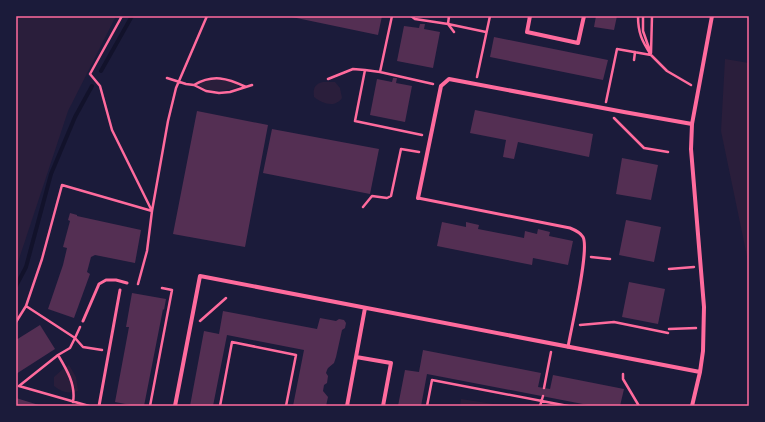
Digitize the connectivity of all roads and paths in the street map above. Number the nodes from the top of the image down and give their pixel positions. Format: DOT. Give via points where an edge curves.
graph roads {
  1 [pos="122,16"];
  2 [pos="207,16"];
  3 [pos="392,16"];
  4 [pos="411,16"];
  5 [pos="449,16"];
  6 [pos="490,16"];
  7 [pos="530,16"];
  8 [pos="584,16"];
  9 [pos="638,16"];
  10 [pos="643,16"];
  11 [pos="652,16"];
  12 [pos="712,16"];
  13 [pos="448,24"];
  14 [pos="454,32"];
  15 [pos="486,32"];
  16 [pos="635,52"];
  17 [pos="651,56"];
  18 [pos="634,60"];
  19 [pos="365,70"];
  20 [pos="380,72"];
  21 [pos="167,78"];
  22 [pos="328,79"];
  23 [pos="179,82"];
  24 [pos="475,83"];
  25 [pos="194,85"];
  26 [pos="252,85"];
  27 [pos="691,85"];
  28 [pos="441,86"];
  29 [pos="247,87"];
  30 [pos="604,108"];
  31 [pos="692,124"];
  32 [pos="431,137"];
  33 [pos="668,152"];
  34 [pos="427,154"];
  35 [pos="418,198"];
  36 [pos="363,207"];
  37 [pos="152,211"];
  38 [pos="584,256"];
  39 [pos="610,259"];
  40 [pos="700,266"];
  41 [pos="669,269"];
  42 [pos="127,283"];
  43 [pos="138,284"];
  44 [pos="162,288"];
  45 [pos="120,290"];
  46 [pos="226,298"];
  47 [pos="26,306"];
  48 [pos="366,308"];
  49 [pos="82,321"];
  50 [pos="16,322"];
  51 [pos="196,324"];
  52 [pos="572,325"];
  53 [pos="703,328"];
  54 [pos="669,329"];
  55 [pos="668,333"];
  56 [pos="75,338"];
  57 [pos="553,344"];
  58 [pos="568,347"];
  59 [pos="109,351"];
  60 [pos="58,355"];
  61 [pos="356,357"];
  62 [pos="700,372"];
  63 [pos="623,374"];
  64 [pos="544,388"];
  65 [pos="543,396"];
  66 [pos="541,401"];
  67 [pos="73,402"];
  68 [pos="89,406"];
  69 [pos="98,406"];
  70 [pos="150,406"];
  71 [pos="175,406"];
  72 [pos="220,406"];
  73 [pos="286,406"];
  74 [pos="347,406"];
  75 [pos="383,406"];
  76 [pos="427,406"];
  77 [pos="540,406"];
  78 [pos="568,406"];
  79 [pos="639,406"];
  80 [pos="692,406"];
  1 -- 37 [label="path" via="90,74 100,86 112,130"];
  2 -- 23 [label="path"];
  3 -- 20 [label="path"];
  4 -- 13 [label="path" via="415,19"];
  5 -- 13 [label="path"];
  6 -- 15 [label="path"];
  7 -- 8 [label="street" via="527,32 578,43"];
  9 -- 17 [label="path" via="642,42"];
  10 -- 17 [label="path" via="643,31"];
  11 -- 17 [label="path"];
  12 -- 31 [label="street"];
  13 -- 14 [label="path"];
  13 -- 15 [label="path"];
  15 -- 24 [label="path"];
  16 -- 17 [label="path"];
  16 -- 18 [label="path"];
  16 -- 30 [label="path" via="617,49"];
  17 -- 27 [label="path" via="667,71"];
  19 -- 20 [label="path"];
  19 -- 22 [label="path" via="353,69"];
  19 -- 32 [label="path" via="355,121"];
  20 -- 28 [label="path"];
  21 -- 23 [label="path"];
  23 -- 25 [label="path"];
  23 -- 37 [label="path" via="168,121"];
  24 -- 28 [label="street" via="449,79"];
  24 -- 30 [label="street"];
  25 -- 29 [label="path" via="206,91 219,93"];
  25 -- 29 [label="path" via="203,80 220,78"];
  26 -- 29 [label="path"];
  28 -- 32 [label="street"];
  30 -- 31 [label="street"];
  30 -- 33 [label="path" via="644,148"];
  31 -- 40 [label="street" via="691,149"];
  32 -- 34 [label="street"];
  34 -- 35 [label="street"];
  34 -- 36 [label="path" via="401,149 391,196 372,196"];
  35 -- 38 [label="lane" via="570,228 584,238"];
  37 -- 43 [label="path" via="147,251"];
  37 -- 47 [label="path" via="62,185"];
  38 -- 39 [label="path"];
  38 -- 52 [label="lane"];
  40 -- 41 [label="path"];
  40 -- 53 [label="street" via="704,307"];
  42 -- 49 [label="lane" via="106,280 100,284"];
  44 -- 70 [label="path" via="172,290"];
  45 -- 59 [label="lane"];
  46 -- 51 [label="path"];
  47 -- 50 [label="path"];
  47 -- 56 [label="path"];
  48 -- 57 [label="street"];
  48 -- 61 [label="street"];
  48 -- 71 [label="street" via="200,276"];
  49 -- 56 [label="path"];
  52 -- 55 [label="path" via="614,322"];
  52 -- 58 [label="lane"];
  53 -- 54 [label="path"];
  53 -- 62 [label="street"];
  56 -- 59 [label="path" via="83,347"];
  56 -- 60 [label="path" via="70,348"];
  57 -- 58 [label="street"];
  57 -- 64 [label="path"];
  58 -- 62 [label="street"];
  59 -- 69 [label="lane"];
  60 -- 67 [label="path" via="73,385"];
  60 -- 67 [label="path" via="19,386"];
  61 -- 74 [label="street"];
  61 -- 75 [label="street" via="391,363"];
  62 -- 80 [label="street"];
  63 -- 79 [label="path" via="623,379"];
  65 -- 66 [label="path"];
  66 -- 76 [label="path" via="432,380"];
  66 -- 77 [label="path"];
  66 -- 78 [label="path"];
  67 -- 68 [label="path"];
  72 -- 73 [label="path" via="232,342 296,355"];
}
